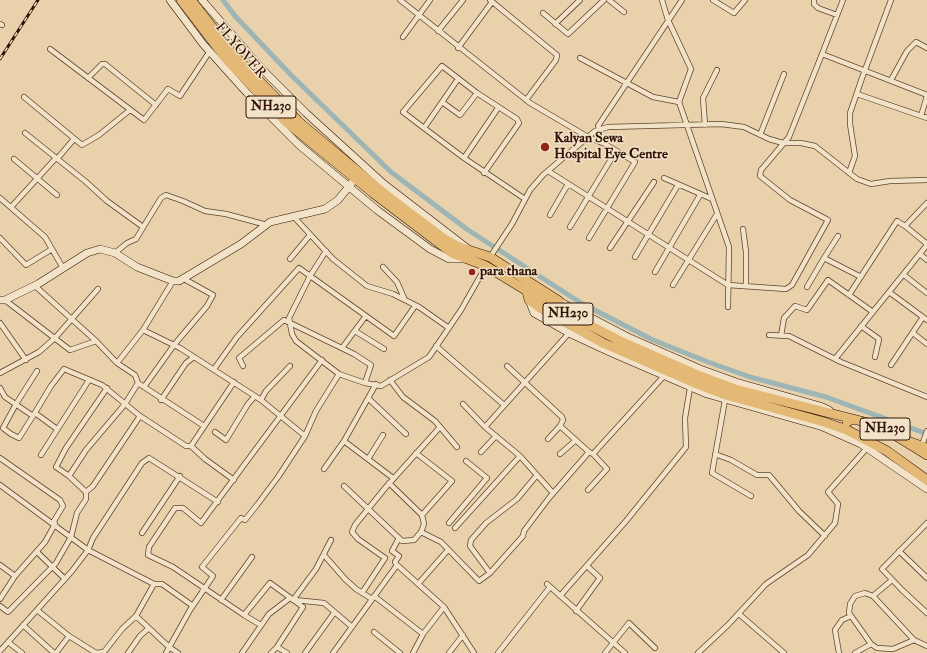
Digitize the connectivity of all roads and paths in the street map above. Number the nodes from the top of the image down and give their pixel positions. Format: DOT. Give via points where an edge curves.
graph roads {
  1 [pos="170,0"];
  2 [pos="182,0"];
  3 [pos="191,0"];
  4 [pos="202,0"];
  5 [pos="400,0"];
  6 [pos="430,0"];
  7 [pos="463,0"];
  8 [pos="580,0"];
  9 [pos="604,0"];
  10 [pos="609,0"];
  11 [pos="662,0"];
  12 [pos="682,0"];
  13 [pos="713,0"];
  14 [pos="745,0"];
  15 [pos="814,0"];
  16 [pos="843,0"];
  17 [pos="891,0"];
  18 [pos="491,1"];
  19 [pos="624,12"];
  20 [pos="543,13"];
  21 [pos="837,15"];
  22 [pos="418,16"];
  23 [pos="668,20"];
  24 [pos="555,24"];
  25 [pos="438,31"];
  26 [pos="403,37"];
  27 [pos="458,48"];
  28 [pos="927,48"];
  29 [pos="50,49"];
  30 [pos="210,51"];
  31 [pos="822,54"];
  32 [pos="580,58"];
  33 [pos="717,70"];
  34 [pos="864,70"];
  35 [pos="784,74"];
  36 [pos="88,78"];
  37 [pos="458,79"];
  38 [pos="891,80"];
  39 [pos="626,83"];
  40 [pos="477,93"];
  41 [pos="856,94"];
  42 [pos="927,95"];
  43 [pos="24,97"];
  44 [pos="526,100"];
  45 [pos="442,102"];
  46 [pos="679,102"];
  47 [pos="156,105"];
  48 [pos="498,108"];
  49 [pos="130,110"];
  50 [pos="921,116"];
  51 [pos="927,118"];
  52 [pos="686,125"];
  53 [pos="705,125"];
  54 [pos="424,128"];
  55 [pos="601,130"];
  56 [pos="25,133"];
  57 [pos="760,135"];
  58 [pos="588,137"];
  59 [pos="74,139"];
  60 [pos="326,143"];
  61 [pos="783,143"];
  62 [pos="339,144"];
  63 [pos="616,151"];
  64 [pos="464,158"];
  65 [pos="14,159"];
  66 [pos="56,159"];
  67 [pos="548,171"];
  68 [pos="484,172"];
  69 [pos="849,173"];
  70 [pos="664,178"];
  71 [pos="38,179"];
  72 [pos="355,179"];
  73 [pos="927,180"];
  74 [pos="654,182"];
  75 [pos="384,184"];
  76 [pos="568,184"];
  77 [pos="678,184"];
  78 [pos="348,187"];
  79 [pos="57,195"];
  80 [pos="386,195"];
  81 [pos="700,195"];
  82 [pos="0,198"];
  83 [pos="589,198"];
  84 [pos="525,199"];
  85 [pos="712,199"];
  86 [pos="927,203"];
  87 [pos="13,205"];
  88 [pos="607,209"];
  89 [pos="717,214"];
  90 [pos="550,215"];
  91 [pos="294,217"];
  92 [pos="628,222"];
  93 [pos="267,225"];
  94 [pos="905,226"];
  95 [pos="143,227"];
  96 [pos="570,227"];
  97 [pos="743,228"];
  98 [pos="648,233"];
  99 [pos="310,235"];
  100 [pos="838,236"];
  101 [pos="0,238"];
  102 [pos="589,238"];
  103 [pos="927,244"];
  104 [pos="668,247"];
  105 [pos="610,248"];
  106 [pos="52,249"];
  107 [pos="470,250"];
  108 [pos="326,251"];
  109 [pos="115,253"];
  110 [pos="921,255"];
  111 [pos="635,257"];
  112 [pos="824,258"];
  113 [pos="290,259"];
  114 [pos="474,260"];
  115 [pos="689,260"];
  116 [pos="927,260"];
  117 [pos="488,261"];
  118 [pos="383,267"];
  119 [pos="64,268"];
  120 [pos="655,272"];
  121 [pos="904,275"];
  122 [pos="310,276"];
  123 [pos="861,277"];
  124 [pos="184,279"];
  125 [pos="173,281"];
  126 [pos="34,285"];
  127 [pos="673,285"];
  128 [pos="728,285"];
  129 [pos="746,285"];
  130 [pos="807,288"];
  131 [pos="98,289"];
  132 [pos="889,292"];
  133 [pos="927,293"];
  134 [pos="528,295"];
  135 [pos="849,295"];
  136 [pos="2,300"];
  137 [pos="405,300"];
  138 [pos="557,304"];
  139 [pos="415,306"];
  140 [pos="728,307"];
  141 [pos="873,312"];
  142 [pos="366,317"];
  143 [pos="925,319"];
  144 [pos="71,320"];
  145 [pos="0,323"];
  146 [pos="290,323"];
  147 [pos="861,326"];
  148 [pos="449,328"];
  149 [pos="143,330"];
  150 [pos="355,332"];
  151 [pos="912,332"];
  152 [pos="569,333"];
  153 [pos="769,335"];
  154 [pos="781,336"];
  155 [pos="55,338"];
  156 [pos="96,341"];
  157 [pos="927,344"];
  158 [pos="174,345"];
  159 [pos="436,346"];
  160 [pos="342,348"];
  161 [pos="384,349"];
  162 [pos="194,357"];
  163 [pos="875,357"];
  164 [pos="835,359"];
  165 [pos="26,360"];
  166 [pos="322,360"];
  167 [pos="117,363"];
  168 [pos="891,365"];
  169 [pos="243,366"];
  170 [pos="290,366"];
  171 [pos="507,366"];
  172 [pos="214,369"];
  173 [pos="37,371"];
  174 [pos="0,373"];
  175 [pos="339,374"];
  176 [pos="663,377"];
  177 [pos="89,380"];
  178 [pos="390,380"];
  179 [pos="234,382"];
  180 [pos="525,382"];
  181 [pos="138,383"];
  182 [pos="365,383"];
  183 [pos="376,384"];
  184 [pos="144,387"];
  185 [pos="0,388"];
  186 [pos="107,388"];
  187 [pos="690,388"];
  188 [pos="255,396"];
  189 [pos="927,397"];
  190 [pos="369,399"];
  191 [pos="161,400"];
  192 [pos="261,400"];
  193 [pos="725,400"];
  194 [pos="16,404"];
  195 [pos="125,404"];
  196 [pos="463,404"];
  197 [pos="504,405"];
  198 [pos="34,414"];
  199 [pos="280,415"];
  200 [pos="140,416"];
  201 [pos="852,419"];
  202 [pos="204,426"];
  203 [pos="560,426"];
  204 [pos="1,427"];
  205 [pos="440,427"];
  206 [pos="485,427"];
  207 [pos="57,429"];
  208 [pos="847,430"];
  209 [pos="927,431"];
  210 [pos="215,432"];
  211 [pos="406,434"];
  212 [pos="383,435"];
  213 [pos="896,435"];
  214 [pos="305,436"];
  215 [pos="496,436"];
  216 [pos="548,439"];
  217 [pos="576,440"];
  218 [pos="344,441"];
  219 [pos="924,445"];
  220 [pos="191,446"];
  221 [pos="457,447"];
  222 [pos="867,448"];
  223 [pos="481,452"];
  224 [pos="416,453"];
  225 [pos="591,453"];
  226 [pos="560,454"];
  227 [pos="714,454"];
  228 [pos="41,455"];
  229 [pos="927,455"];
  230 [pos="520,456"];
  231 [pos="0,458"];
  232 [pos="368,459"];
  233 [pos="466,461"];
  234 [pos="324,469"];
  235 [pos="537,475"];
  236 [pos="69,476"];
  237 [pos="180,476"];
  238 [pos="393,478"];
  239 [pos="487,478"];
  240 [pos="234,480"];
  241 [pos="927,480"];
  242 [pos="389,483"];
  243 [pos="495,484"];
  244 [pos="0,485"];
  245 [pos="344,486"];
  246 [pos="927,489"];
  247 [pos="588,490"];
  248 [pos="86,492"];
  249 [pos="553,493"];
  250 [pos="751,496"];
  251 [pos="218,502"];
  252 [pos="368,508"];
  253 [pos="422,515"];
  254 [pos="449,523"];
  255 [pos="927,523"];
  256 [pos="55,524"];
  257 [pos="455,528"];
  258 [pos="421,532"];
  259 [pos="142,533"];
  260 [pos="825,536"];
  261 [pos="71,537"];
  262 [pos="399,538"];
  263 [pos="331,540"];
  264 [pos="88,550"];
  265 [pos="448,550"];
  266 [pos="899,551"];
  267 [pos="37,552"];
  268 [pos="324,555"];
  269 [pos="252,557"];
  270 [pos="0,565"];
  271 [pos="397,565"];
  272 [pos="587,566"];
  273 [pos="52,567"];
  274 [pos="490,572"];
  275 [pos="15,576"];
  276 [pos="927,578"];
  277 [pos="65,579"];
  278 [pos="892,580"];
  279 [pos="154,584"];
  280 [pos="418,584"];
  281 [pos="204,589"];
  282 [pos="362,593"];
  283 [pos="560,596"];
  284 [pos="873,596"];
  285 [pos="373,597"];
  286 [pos="0,599"];
  287 [pos="292,599"];
  288 [pos="221,600"];
  289 [pos="0,606"];
  290 [pos="193,606"];
  291 [pos="444,608"];
  292 [pos="37,610"];
  293 [pos="576,611"];
  294 [pos="334,613"];
  295 [pos="927,613"];
  296 [pos="738,614"];
  297 [pos="244,615"];
  298 [pos="136,616"];
  299 [pos="851,616"];
  300 [pos="259,624"];
  301 [pos="23,625"];
  302 [pos="351,626"];
  303 [pos="149,628"];
  304 [pos="374,632"];
  305 [pos="423,634"];
  306 [pos="463,635"];
  307 [pos="69,636"];
  308 [pos="914,640"];
  309 [pos="8,642"];
  310 [pos="613,644"];
  311 [pos="871,644"];
  312 [pos="927,646"];
  313 [pos="169,647"];
  314 [pos="276,647"];
  315 [pos="655,648"];
  316 [pos="0,651"];
  317 [pos="22,653"];
  318 [pos="55,653"];
  319 [pos="128,653"];
  320 [pos="166,653"];
  321 [pos="178,653"];
  322 [pos="242,653"];
  323 [pos="271,653"];
  324 [pos="287,653"];
  325 [pos="305,653"];
  326 [pos="333,653"];
  327 [pos="400,653"];
  328 [pos="413,653"];
  329 [pos="449,653"];
  330 [pos="474,653"];
  331 [pos="498,653"];
  332 [pos="605,653"];
  333 [pos="624,653"];
  334 [pos="698,653"];
  335 [pos="784,653"];
  336 [pos="839,653"];
  337 [pos="855,653"];
  1 -- 30 [label="street"];
  2 -- 72 [label="highway, FLYOVER / NH230" via="227,60 285,121"];
  3 -- 60 [label="highway, FLYOVER / NH230" via="234,56 299,122"];
  4 -- 62 [label="street" via="261,68"];
  5 -- 22 [label="street"];
  6 -- 22 [label="street"];
  7 -- 25 [label="street"];
  8 -- 24 [label="street"];
  9 -- 24 [label="street" via="568,34"];
  10 -- 19 [label="street"];
  11 -- 23 [label="street"];
  12 -- 23 [label="street"];
  13 -- 14 [label="street" via="734,13"];
  15 -- 21 [label="street" via="818,8"];
  16 -- 21 [label="street"];
  17 -- 34 [label="street"];
  18 -- 27 [label="street"];
  18 -- 44 [label="street" via="557,55 556,60"];
  20 -- 24 [label="street"];
  21 -- 31 [label="street"];
  22 -- 25 [label="street"];
  22 -- 26 [label="street"];
  23 -- 39 [label="street"];
  23 -- 46 [label="street" via="691,69"];
  25 -- 27 [label="street"];
  27 -- 44 [label="street"];
  28 -- 38 [label="street" via="916,42 907,51"];
  29 -- 36 [label="street"];
  30 -- 47 [label="street" via="180,96 168,89"];
  30 -- 78 [label="street" via="299,145"];
  31 -- 34 [label="street"];
  31 -- 61 [label="street" via="789,137"];
  32 -- 39 [label="street"];
  33 -- 53 [label="street" via="703,98"];
  34 -- 38 [label="street"];
  34 -- 41 [label="street"];
  35 -- 57 [label="street"];
  36 -- 47 [label="street" via="105,64"];
  36 -- 49 [label="street"];
  37 -- 40 [label="street"];
  37 -- 45 [label="street"];
  37 -- 54 [label="street" via="442,66 403,112"];
  38 -- 42 [label="street"];
  39 -- 46 [label="street" via="653,97"];
  39 -- 55 [label="street" via="598,126"];
  40 -- 45 [label="street" via="460,115"];
  40 -- 48 [label="street"];
  41 -- 50 [label="street"];
  41 -- 69 [label="street" via="850,113 855,156"];
  42 -- 50 [label="street"];
  43 -- 59 [label="street"];
  44 -- 58 [label="street"];
  45 -- 54 [label="street"];
  46 -- 52 [label="street"];
  47 -- 49 [label="street" via="144,120"];
  48 -- 64 [label="street"];
  48 -- 68 [label="street" via="517,119 519,123"];
  49 -- 59 [label="street" via="86,143 82,145"];
  50 -- 51 [label="street"];
  52 -- 53 [label="street"];
  52 -- 55 [label="street" via="608,127"];
  52 -- 85 [label="street"];
  53 -- 57 [label="street" via="744,127"];
  54 -- 64 [label="street"];
  55 -- 58 [label="street"];
  56 -- 66 [label="street"];
  57 -- 61 [label="street"];
  58 -- 63 [label="street"];
  58 -- 67 [label="street"];
  59 -- 66 [label="street"];
  60 -- 62 [label="highway"];
  60 -- 80 [label="highway, NH230"];
  61 -- 69 [label="street" via="815,146"];
  61 -- 129 [label="street" via="761,170 760,176 790,200 828,220 792,285 786,289"];
  62 -- 75 [label="street"];
  63 -- 83 [label="street"];
  63 -- 88 [label="street" via="635,164"];
  64 -- 68 [label="street"];
  65 -- 71 [label="street"];
  66 -- 71 [label="street"];
  66 -- 95 [label="street"];
  67 -- 76 [label="street"];
  67 -- 84 [label="street"];
  68 -- 84 [label="street"];
  69 -- 73 [label="street" via="871,184"];
  70 -- 77 [label="street"];
  71 -- 79 [label="street"];
  71 -- 87 [label="street"];
  72 -- 78 [label="street"];
  72 -- 114 [label="highway, NH230" via="452,253"];
  74 -- 92 [label="street"];
  75 -- 80 [label="highway"];
  75 -- 107 [label="street"];
  76 -- 83 [label="street"];
  76 -- 90 [label="street"];
  77 -- 81 [label="street"];
  77 -- 98 [label="street"];
  78 -- 91 [label="street" via="338,200 325,209"];
  78 -- 114 [label="street" via="442,257"];
  80 -- 107 [label="highway, NH230" via="446,240"];
  81 -- 85 [label="street"];
  81 -- 104 [label="street"];
  82 -- 106 [label="street" via="45,237"];
  83 -- 88 [label="street"];
  83 -- 96 [label="street"];
  84 -- 117 [label="street"];
  85 -- 89 [label="street"];
  86 -- 94 [label="street"];
  88 -- 92 [label="street"];
  88 -- 102 [label="street"];
  89 -- 115 [label="street"];
  89 -- 128 [label="street" via="729,247"];
  91 -- 93 [label="street" via="270,222"];
  91 -- 99 [label="street"];
  92 -- 98 [label="street"];
  92 -- 105 [label="street"];
  93 -- 95 [label="street" via="205,211 166,195 161,198"];
  93 -- 124 [label="street"];
  94 -- 103 [label="street"];
  94 -- 123 [label="street" via="897,221"];
  95 -- 109 [label="street" via="136,239"];
  97 -- 129 [label="street"];
  98 -- 104 [label="street"];
  98 -- 111 [label="street"];
  99 -- 108 [label="street"];
  99 -- 113 [label="street"];
  100 -- 112 [label="street"];
  101 -- 106 [label="street" via="26,265"];
  103 -- 110 [label="street"];
  104 -- 115 [label="street"];
  104 -- 120 [label="street"];
  106 -- 119 [label="street"];
  107 -- 117 [label="highway, NH230"];
  108 -- 122 [label="street"];
  108 -- 137 [label="street" via="367,286"];
  109 -- 119 [label="street" via="100,249 87,253"];
  109 -- 125 [label="street" via="137,267"];
  110 -- 116 [label="street"];
  110 -- 121 [label="street"];
  112 -- 123 [label="street"];
  112 -- 130 [label="street"];
  114 -- 117 [label="highway, NH230"];
  115 -- 127 [label="street"];
  115 -- 128 [label="street"];
  117 -- 134 [label="highway, NH230"];
  117 -- 138 [label="highway, NH230"];
  117 -- 148 [label="street"];
  118 -- 137 [label="street" via="397,282"];
  119 -- 126 [label="street"];
  121 -- 132 [label="street"];
  121 -- 133 [label="street"];
  122 -- 142 [label="street"];
  122 -- 146 [label="street"];
  122 -- 172 [label="street" via="300,268 237,337"];
  123 -- 135 [label="street"];
  124 -- 125 [label="street"];
  124 -- 158 [label="street" via="213,295 208,306"];
  125 -- 149 [label="street"];
  126 -- 136 [label="street"];
  126 -- 144 [label="street"];
  128 -- 129 [label="street"];
  128 -- 140 [label="street"];
  131 -- 144 [label="street"];
  132 -- 141 [label="street"];
  132 -- 143 [label="street"];
  134 -- 138 [label="highway"];
  134 -- 152 [label="street" via="534,313"];
  134 -- 208 [label="highway, NH230" via="542,309 603,343 692,382 726,395"];
  135 -- 141 [label="street"];
  135 -- 154 [label="street" via="828,280 807,310 794,306 784,318"];
  136 -- 155 [label="street"];
  137 -- 139 [label="street"];
  138 -- 201 [label="highway, NH230" via="618,340 700,376 735,389"];
  139 -- 142 [label="street" via="394,336"];
  139 -- 148 [label="street"];
  141 -- 147 [label="street"];
  142 -- 150 [label="street"];
  143 -- 151 [label="street"];
  144 -- 155 [label="street"];
  144 -- 156 [label="street"];
  145 -- 165 [label="street"];
  146 -- 160 [label="street"];
  146 -- 166 [label="street" via="296,341"];
  146 -- 169 [label="street" via="284,320 249,348 239,358"];
  147 -- 163 [label="street" via="879,339"];
  147 -- 164 [label="street"];
  148 -- 159 [label="street"];
  149 -- 158 [label="street"];
  149 -- 167 [label="street"];
  150 -- 160 [label="street"];
  150 -- 161 [label="street"];
  151 -- 157 [label="street"];
  151 -- 168 [label="street"];
  152 -- 176 [label="street"];
  152 -- 180 [label="street"];
  153 -- 154 [label="street"];
  154 -- 164 [label="street" via="789,336"];
  155 -- 156 [label="street" via="70,350"];
  155 -- 165 [label="street" via="40,352"];
  156 -- 167 [label="street"];
  158 -- 162 [label="street"];
  158 -- 184 [label="street"];
  159 -- 178 [label="street" via="429,357"];
  159 -- 197 [label="street"];
  160 -- 182 [label="street" via="372,365"];
  162 -- 172 [label="street"];
  162 -- 191 [label="street" via="186,363"];
  164 -- 189 [label="street"];
  165 -- 174 [label="street"];
  166 -- 175 [label="street"];
  166 -- 199 [label="street"];
  167 -- 181 [label="street" via="135,375"];
  170 -- 192 [label="street" via="266,391"];
  171 -- 180 [label="street"];
  172 -- 179 [label="street"];
  173 -- 194 [label="street"];
  175 -- 182 [label="street"];
  175 -- 214 [label="street" via="316,411"];
  176 -- 187 [label="street"];
  176 -- 225 [label="street"];
  177 -- 186 [label="street"];
  177 -- 198 [label="street" via="64,369"];
  177 -- 207 [label="street"];
  178 -- 183 [label="street" via="381,386"];
  178 -- 205 [label="street" via="403,397"];
  179 -- 188 [label="street"];
  179 -- 202 [label="street"];
  180 -- 197 [label="street"];
  180 -- 203 [label="street" via="562,417"];
  181 -- 184 [label="street"];
  181 -- 195 [label="street"];
  182 -- 183 [label="street"];
  183 -- 190 [label="street"];
  184 -- 191 [label="street"];
  185 -- 194 [label="street" via="5,397"];
  186 -- 195 [label="street"];
  186 -- 236 [label="street" via="56,467"];
  187 -- 193 [label="street"];
  187 -- 272 [label="street" via="685,418 686,447"];
  188 -- 192 [label="street"];
  188 -- 210 [label="street" via="226,440"];
  190 -- 211 [label="street"];
  190 -- 218 [label="street"];
  191 -- 202 [label="street"];
  192 -- 199 [label="street"];
  193 -- 222 [label="street" via="823,427"];
  193 -- 227 [label="street"];
  194 -- 198 [label="street"];
  194 -- 204 [label="street"];
  195 -- 200 [label="street"];
  195 -- 236 [label="street" via="86,450"];
  196 -- 206 [label="street"];
  197 -- 206 [label="street"];
  198 -- 204 [label="street" via="19,438"];
  198 -- 207 [label="street"];
  199 -- 214 [label="street"];
  199 -- 240 [label="street"];
  200 -- 220 [label="street" via="186,446"];
  200 -- 248 [label="street" via="94,486"];
  201 -- 208 [label="highway, NH230" via="846,423"];
  201 -- 213 [label="highway, NH230" via="880,426"];
  202 -- 220 [label="street"];
  203 -- 216 [label="street"];
  203 -- 217 [label="street"];
  205 -- 221 [label="street"];
  205 -- 224 [label="street"];
  206 -- 215 [label="street"];
  207 -- 228 [label="street"];
  208 -- 241 [label="highway, NH230" via="887,451"];
  209 -- 219 [label="street"];
  212 -- 232 [label="street"];
  213 -- 219 [label="main road"];
  213 -- 229 [label="highway, NH230"];
  214 -- 281 [label="street" via="257,505 245,520 241,518 202,567 213,576"];
  215 -- 223 [label="street"];
  215 -- 230 [label="street"];
  217 -- 225 [label="street"];
  217 -- 226 [label="street"];
  218 -- 232 [label="street"];
  218 -- 234 [label="street"];
  220 -- 240 [label="street"];
  222 -- 246 [label="street"];
  222 -- 260 [label="street" via="828,492 838,504 835,523"];
  224 -- 238 [label="street"];
  224 -- 253 [label="street" via="452,481"];
  225 -- 247 [label="street" via="607,468"];
  225 -- 249 [label="street"];
  227 -- 250 [label="street" via="712,473"];
  227 -- 260 [label="street" via="731,460 757,476 769,475 799,511"];
  230 -- 235 [label="street"];
  230 -- 243 [label="street"];
  231 -- 256 [label="street" via="60,500 63,506 54,521"];
  232 -- 238 [label="street"];
  233 -- 239 [label="street"];
  235 -- 249 [label="street"];
  235 -- 274 [label="street" via="517,499 486,523 471,540 470,546"];
  236 -- 248 [label="street"];
  237 -- 251 [label="street"];
  237 -- 259 [label="street"];
  237 -- 264 [label="street" via="149,458 142,463 93,538"];
  238 -- 242 [label="street"];
  239 -- 243 [label="street"];
  239 -- 254 [label="street"];
  240 -- 251 [label="street"];
  242 -- 252 [label="street"];
  242 -- 253 [label="street"];
  243 -- 257 [label="street"];
  244 -- 256 [label="street"];
  245 -- 252 [label="street"];
  248 -- 261 [label="street" via="86,499 77,514"];
  249 -- 274 [label="street" via="524,531 523,536"];
  251 -- 281 [label="street" via="202,523 182,508 175,508 149,547 148,555 173,567"];
  252 -- 262 [label="street"];
  252 -- 282 [label="street" via="352,532 385,558"];
  253 -- 258 [label="street" via="424,524"];
  255 -- 266 [label="street"];
  256 -- 261 [label="street"];
  256 -- 267 [label="street"];
  258 -- 262 [label="street" via="414,540 402,541"];
  258 -- 265 [label="street" via="441,542"];
  260 -- 296 [label="street" via="808,556 766,584"];
  261 -- 264 [label="street"];
  261 -- 273 [label="street"];
  262 -- 271 [label="street" via="392,551 399,556 395,562"];
  263 -- 268 [label="street"];
  264 -- 277 [label="street"];
  264 -- 279 [label="street"];
  265 -- 274 [label="street" via="479,581"];
  265 -- 280 [label="street"];
  266 -- 276 [label="street"];
  266 -- 278 [label="street" via="882,569"];
  267 -- 273 [label="street"];
  267 -- 275 [label="street"];
  268 -- 282 [label="street" via="345,579"];
  268 -- 287 [label="street"];
  269 -- 288 [label="street"];
  270 -- 275 [label="street"];
  271 -- 280 [label="street"];
  271 -- 285 [label="street"];
  272 -- 283 [label="street"];
  272 -- 293 [label="street" via="600,578"];
  273 -- 277 [label="street"];
  273 -- 289 [label="street" via="8,612"];
  275 -- 286 [label="street"];
  277 -- 292 [label="street"];
  278 -- 284 [label="street"];
  278 -- 295 [label="street"];
  279 -- 290 [label="street" via="162,584"];
  279 -- 298 [label="street"];
  280 -- 291 [label="street"];
  281 -- 288 [label="street"];
  281 -- 290 [label="street"];
  282 -- 285 [label="street"];
  283 -- 293 [label="street"];
  283 -- 331 [label="street" via="548,585"];
  284 -- 299 [label="street" via="865,593 855,596 850,604"];
  284 -- 308 [label="street"];
  285 -- 302 [label="street"];
  285 -- 305 [label="street"];
  287 -- 294 [label="street" via="324,603"];
  287 -- 297 [label="street" via="270,583"];
  287 -- 314 [label="street" via="303,607"];
  287 -- 322 [label="street" via="269,614"];
  288 -- 297 [label="street"];
  290 -- 313 [label="street"];
  291 -- 305 [label="street"];
  291 -- 306 [label="street"];
  292 -- 301 [label="street"];
  292 -- 307 [label="street"];
  293 -- 310 [label="street"];
  294 -- 302 [label="street"];
  294 -- 325 [label="street"];
  296 -- 334 [label="street"];
  296 -- 335 [label="street"];
  297 -- 300 [label="street"];
  298 -- 303 [label="street"];
  298 -- 307 [label="street" via="104,652 96,653"];
  299 -- 311 [label="street"];
  299 -- 336 [label="street" via="842,620 835,630"];
  301 -- 309 [label="street"];
  301 -- 318 [label="street"];
  302 -- 326 [label="street"];
  303 -- 313 [label="street"];
  303 -- 319 [label="street"];
  304 -- 327 [label="street"];
  305 -- 328 [label="street"];
  306 -- 329 [label="street"];
  306 -- 330 [label="street"];
  307 -- 318 [label="street"];
  308 -- 311 [label="street" via="894,650 877,648"];
  308 -- 312 [label="street"];
  309 -- 316 [label="street"];
  309 -- 317 [label="street"];
  310 -- 315 [label="street" via="629,623"];
  310 -- 332 [label="street"];
  310 -- 333 [label="street"];
  311 -- 337 [label="street"];
  313 -- 320 [label="street"];
  313 -- 321 [label="street"];
  314 -- 323 [label="street"];
  314 -- 324 [label="street"];
}
